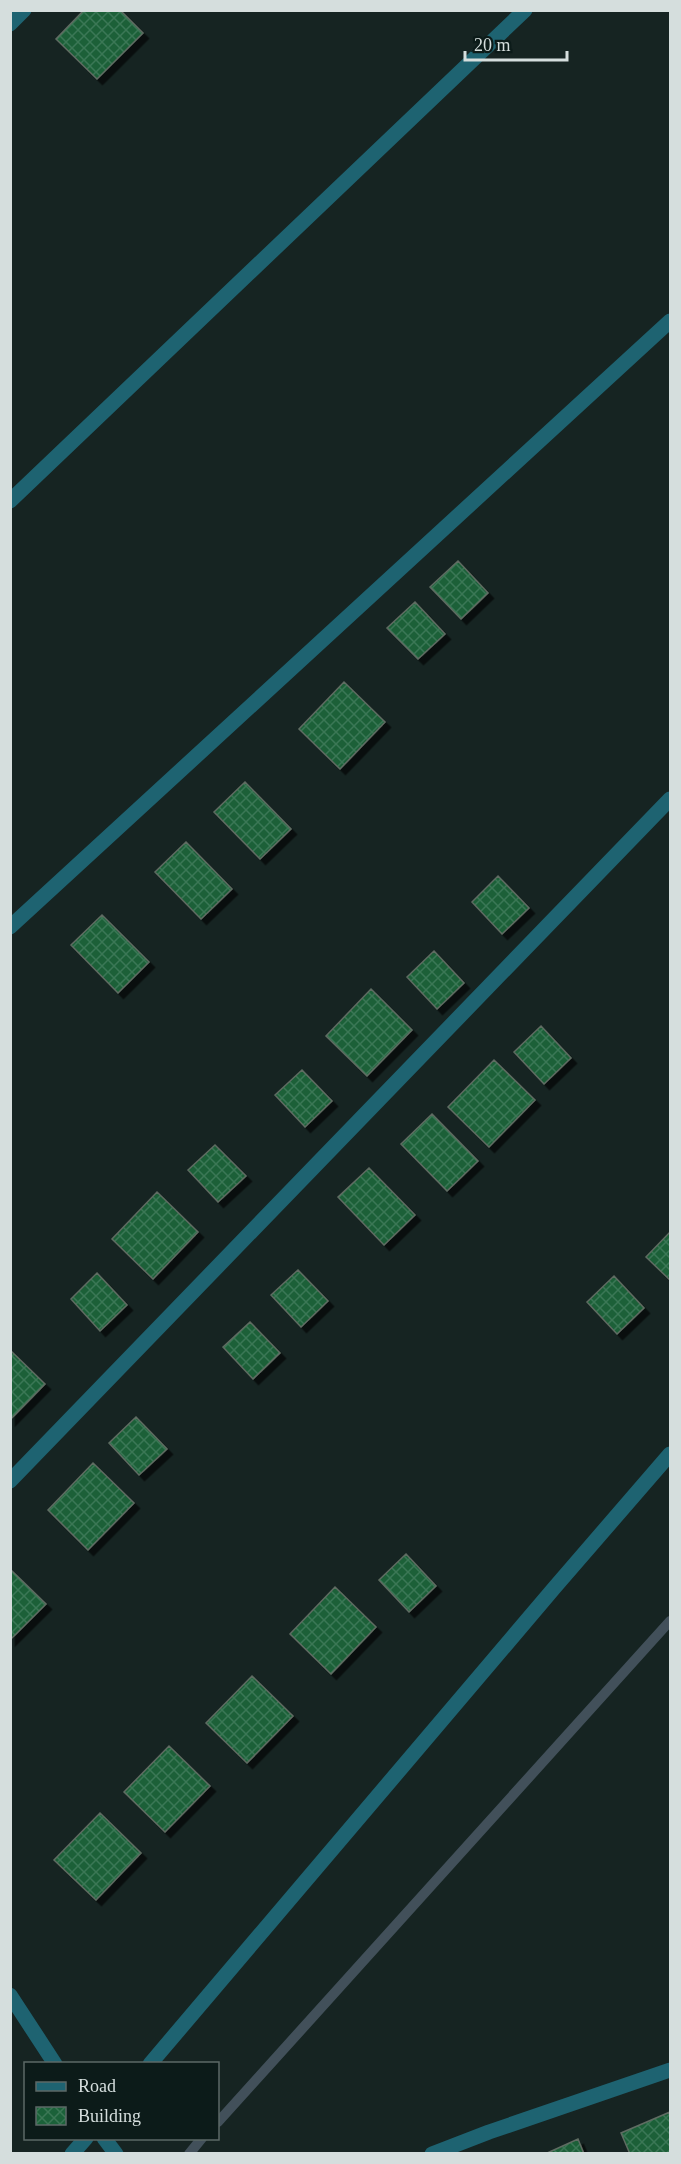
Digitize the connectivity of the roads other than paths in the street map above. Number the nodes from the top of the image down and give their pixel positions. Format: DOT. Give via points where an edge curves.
graph roads {
  1 [pos="24,10"];
  2 [pos="525,10"];
  3 [pos="10,24"];
  4 [pos="670,321"];
  5 [pos="10,501"];
  6 [pos="670,799"];
  7 [pos="10,927"];
  8 [pos="670,1454"];
  9 [pos="10,1481"];
  10 [pos="10,1995"];
  11 [pos="54,2062"];
  12 [pos="152,2062"];
  13 [pos="670,2070"];
  14 [pos="85,2140"];
  15 [pos="105,2140"];
  16 [pos="72,2154"];
  17 [pos="116,2154"];
  18 [pos="432,2154"];
  1 -- 3 [label="street"];
  2 -- 5 [label="street"];
  4 -- 7 [label="street"];
  6 -- 9 [label="street"];
  8 -- 12 [label="street"];
  10 -- 11 [label="street"];
  13 -- 18 [label="street"];
  14 -- 16 [label="street"];
  15 -- 17 [label="street"];
}
